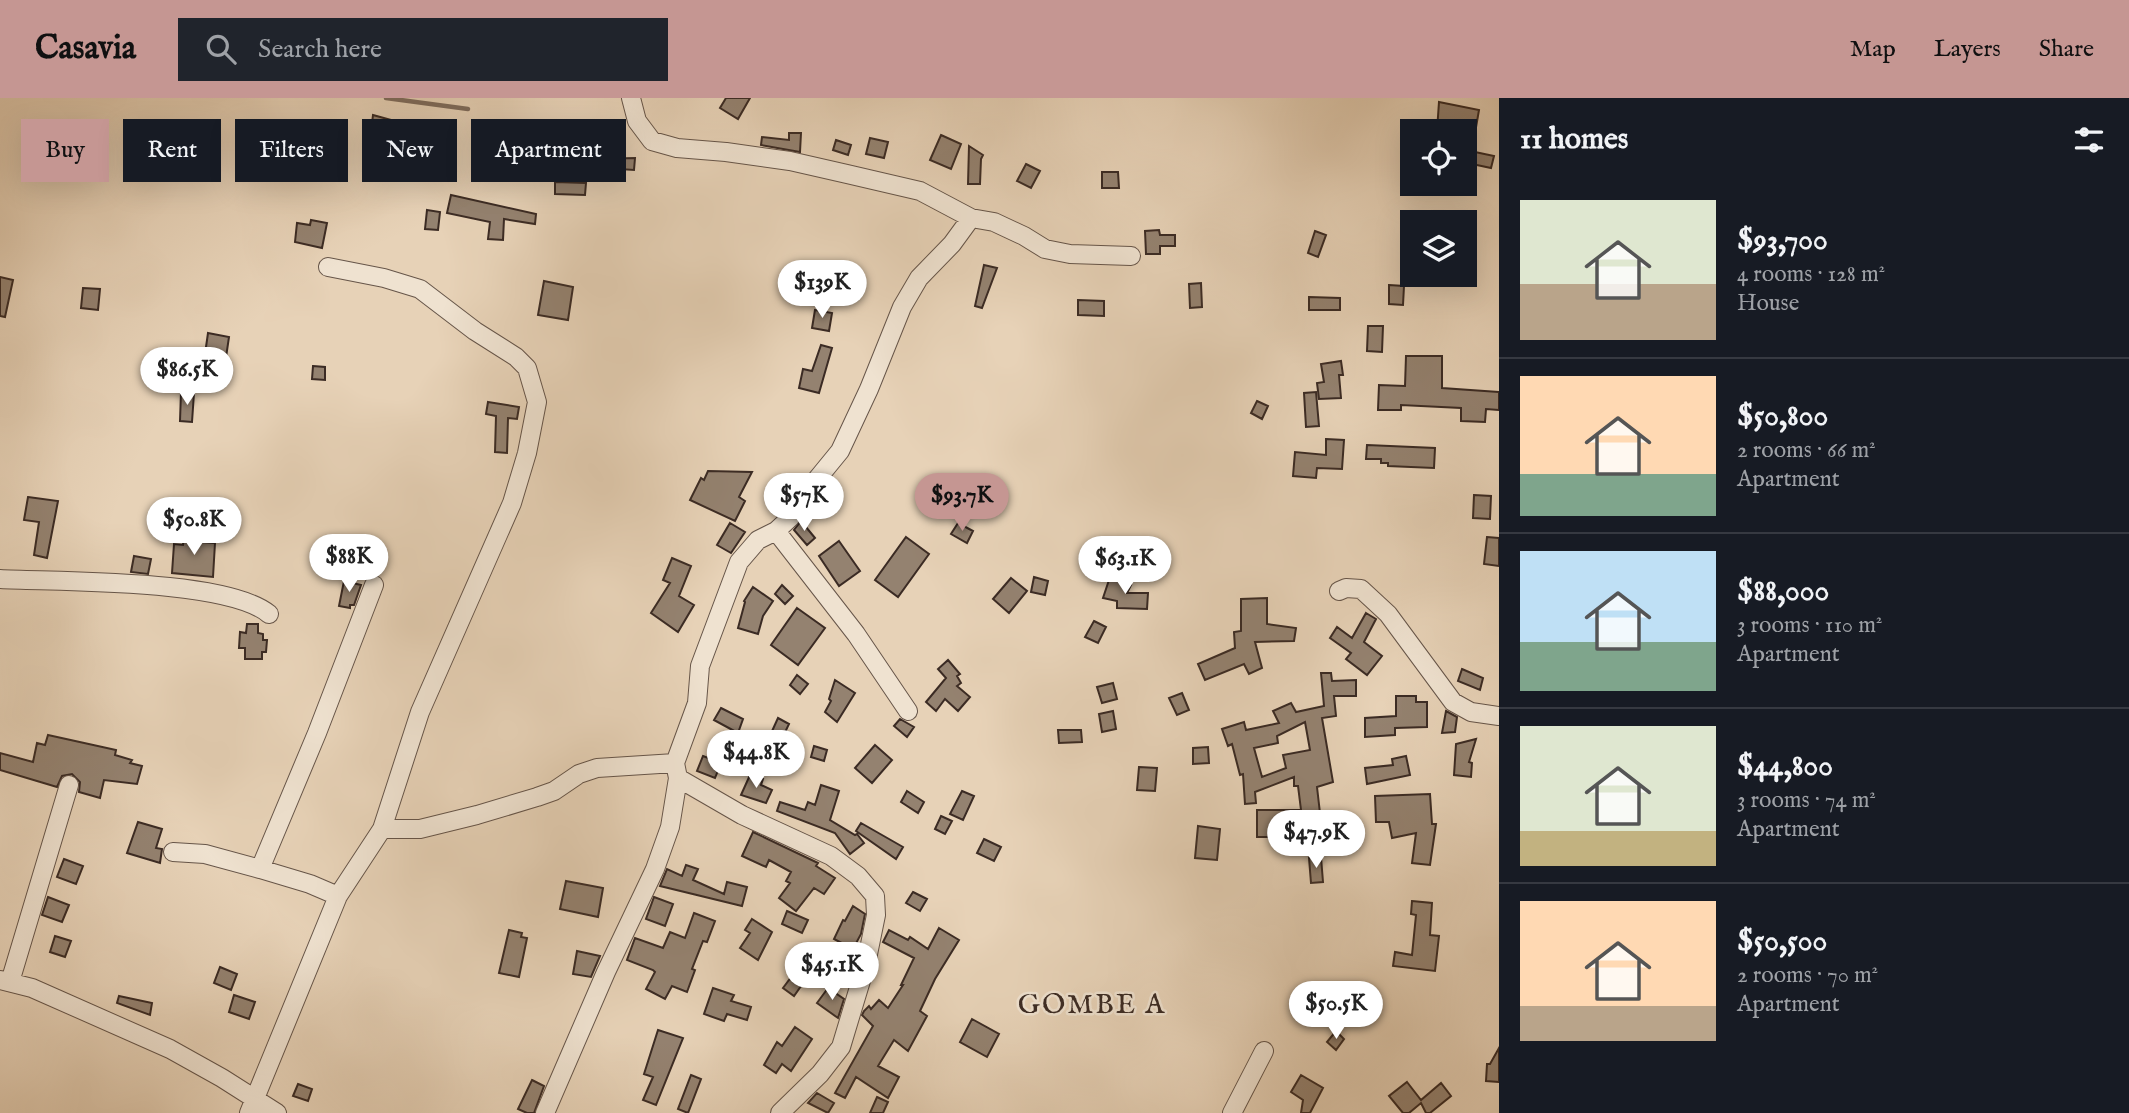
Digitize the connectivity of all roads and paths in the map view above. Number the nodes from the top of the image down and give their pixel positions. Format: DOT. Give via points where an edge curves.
graph roads {
  1 [pos="631,98"];
  2 [pos="971,218"];
  3 [pos="1131,256"];
  4 [pos="328,267"];
  5 [pos="776,531"];
  6 [pos="0,579"];
  7 [pos="374,585"];
  8 [pos="1339,591"];
  9 [pos="269,614"];
  10 [pos="908,710"];
  11 [pos="1499,716"];
  12 [pos="676,771"];
  13 [pos="69,785"];
  14 [pos="382,829"];
  15 [pos="173,852"];
  16 [pos="260,869"];
  17 [pos="338,896"];
  18 [pos="5,981"];
  19 [pos="1264,1051"];
  20 [pos="252,1106"];
  21 [pos="276,1113"];
  22 [pos="545,1113"];
  23 [pos="780,1113"];
  24 [pos="1232,1113"];
  1 -- 2 [label="street" via="637,121 652,141 790,161 920,191"];
  2 -- 3 [label="street" via="994,222 1045,249"];
  2 -- 5 [label="street" via="919,278 840,451"];
  4 -- 14 [label="street" via="420,289 516,357 527,368 537,402 512,503 419,712"];
  5 -- 10 [label="street"];
  5 -- 12 [label="street" via="758,540 739,562 700,666 697,703"];
  6 -- 9 [label="street" via="177,587 230,597"];
  7 -- 16 [label="street"];
  8 -- 11 [label="street" via="1361,589 1388,614 1453,702 1462,709"];
  12 -- 14 [label="street" via="597,768 554,791 477,815 419,829"];
  12 -- 22 [label="street" via="670,827 655,869"];
  12 -- 23 [label="street" via="742,815 831,856 875,896 866,964 841,1047"];
  13 -- 18 [label="street"];
  14 -- 17 [label="street"];
  15 -- 16 [label="street"];
  16 -- 17 [label="street"];
  17 -- 20 [label="street"];
  18 -- 20 [label="street" via="32,988 170,1049 222,1078"];
  19 -- 24 [label="street"];
  20 -- 21 [label="street"];
}
